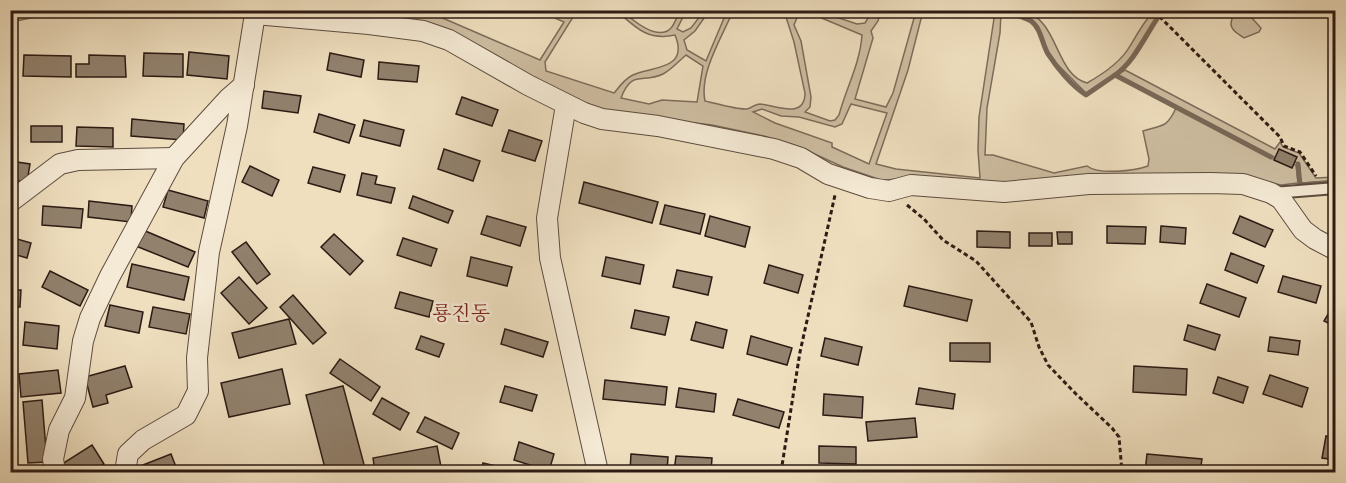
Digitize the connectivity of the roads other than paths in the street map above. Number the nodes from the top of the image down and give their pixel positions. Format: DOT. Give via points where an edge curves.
graph roads {
  1 [pos="254,12"];
  2 [pos="244,85"];
  3 [pos="566,105"];
  4 [pos="174,159"];
  5 [pos="1335,188"];
  6 [pos="1271,193"];
  7 [pos="10,202"];
  8 [pos="1335,250"];
  9 [pos="55,472"];
  10 [pos="125,472"];
  11 [pos="598,472"];
  1 -- 2 [label="street"];
  1 -- 3 [label="street" via="423,32 449,40"];
  2 -- 4 [label="street"];
  2 -- 10 [label="street" via="209,252 197,358 198,391 186,415 143,440 128,454"];
  3 -- 6 [label="street" via="602,119 774,149 837,177 889,191 911,185 1004,192 1089,184 1210,183 1243,184"];
  3 -- 11 [label="street" via="547,218 550,258"];
  4 -- 7 [label="street" via="78,160 60,164"];
  4 -- 9 [label="street" via="90,318 75,398 59,430 53,459"];
  5 -- 6 [label="lane"];
  6 -- 8 [label="street" via="1281,199 1303,230"];
}
